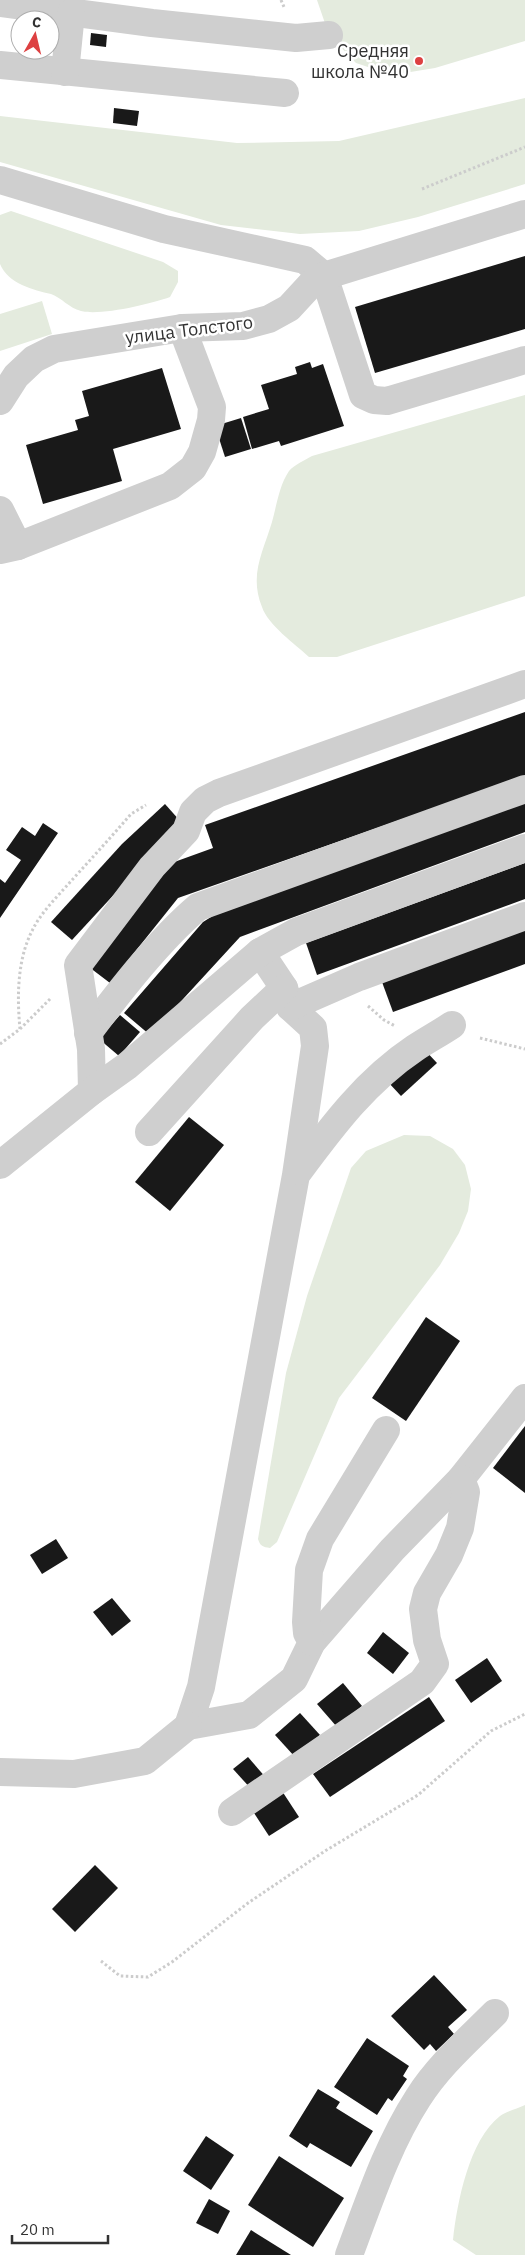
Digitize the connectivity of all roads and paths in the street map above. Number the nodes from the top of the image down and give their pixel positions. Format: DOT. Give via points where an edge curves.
graph roads {
  1 [pos="0,3"];
  2 [pos="71,13"];
  3 [pos="329,35"];
  4 [pos="0,65"];
  5 [pos="65,72"];
  6 [pos="285,93"];
  7 [pos="525,147"];
  8 [pos="0,180"];
  9 [pos="422,189"];
  10 [pos="525,214"];
  11 [pos="324,276"];
  12 [pos="182,328"];
  13 [pos="525,360"];
  14 [pos="0,401"];
  15 [pos="0,510"];
  16 [pos="9,548"];
  17 [pos="525,684"];
  18 [pos="525,790"];
  19 [pos="146,805"];
  20 [pos="525,848"];
  21 [pos="525,916"];
  22 [pos="260,952"];
  23 [pos="78,965"];
  24 [pos="345,983"];
  25 [pos="287,998"];
  26 [pos="448,1028"];
  27 [pos="20,1029"];
  28 [pos="88,1033"];
  29 [pos="0,1044"];
  30 [pos="525,1049"];
  31 [pos="92,1091"];
  32 [pos="149,1132"];
  33 [pos="0,1165"];
  34 [pos="296,1175"];
  35 [pos="525,1398"];
  36 [pos="386,1430"];
  37 [pos="461,1479"];
  38 [pos="312,1642"];
  39 [pos="525,1714"];
  40 [pos="188,1726"];
  41 [pos="0,1772"];
  42 [pos="232,1812"];
  43 [pos="101,1961"];
  44 [pos="494,2014"];
  45 [pos="349,2255"];
  1 -- 2 [label="street"];
  2 -- 3 [label="street" via="296,38"];
  2 -- 5 [label="street"];
  4 -- 5 [label="street"];
  5 -- 6 [label="street"];
  7 -- 9 [label="path"];
  8 -- 11 [label="street" via="164,229 305,260"];
  10 -- 11 [label="street, улица Толстого"];
  11 -- 12 [label="street, улица Толстого" via="313,282 289,308 269,319 243,326"];
  11 -- 13 [label="street" via="363,395 374,400 387,401"];
  12 -- 14 [label="street, улица Толстого" via="54,349 34,359 16,376"];
  12 -- 16 [label="street" via="212,408 206,442 193,468 170,486"];
  15 -- 16 [label="street"];
  17 -- 23 [label="street" via="205,800 194,812 186,831 152,867"];
  18 -- 28 [label="street" via="198,907 181,922"];
  19 -- 27 [label="path" via="131,814 56,898 31,932 20,978"];
  20 -- 22 [label="street" via="296,932"];
  21 -- 24 [label="street"];
  22 -- 25 [label="street"];
  22 -- 31 [label="street" via="127,1066"];
  23 -- 27 [label="path"];
  23 -- 28 [label="street"];
  24 -- 25 [label="street"];
  24 -- 26 [label="path" via="375,1013 396,1026"];
  25 -- 32 [label="street" via="252,1018"];
  25 -- 34 [label="street" via="313,1028 315,1046"];
  26 -- 30 [label="path"];
  26 -- 34 [label="street" via="415,1047 363,1091"];
  27 -- 29 [label="path"];
  28 -- 31 [label="street"];
  31 -- 33 [label="street"];
  34 -- 40 [label="street" via="201,1687"];
  35 -- 37 [label="street"];
  36 -- 38 [label="street" via="320,1539 309,1570 306,1622"];
  37 -- 38 [label="street" via="392,1550"];
  37 -- 42 [label="street" via="466,1492 460,1528 427,1593 423,1609 427,1640 435,1664 429,1674 422,1682"];
  38 -- 40 [label="street" via="294,1679 249,1715"];
  39 -- 43 [label="path" via="491,1731 418,1795 324,1851 148,1977 120,1976"];
  40 -- 41 [label="street" via="145,1761 74,1774"];
  44 -- 45 [label="street" via="455,2053 418,2098 390,2151"];
}
